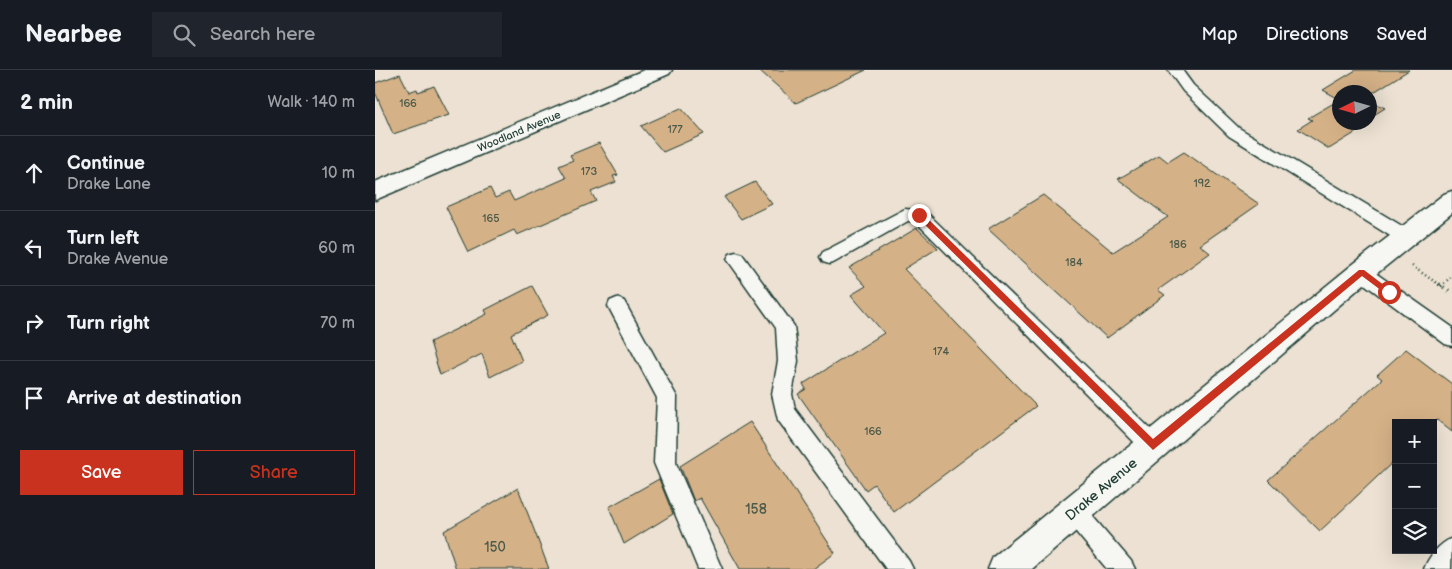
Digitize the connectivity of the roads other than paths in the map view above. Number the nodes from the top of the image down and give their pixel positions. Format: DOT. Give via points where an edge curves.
graph roads {
  1 [pos="662,70"];
  2 [pos="1175,70"];
  3 [pos="375,190"];
  4 [pos="1452,200"];
  5 [pos="1406,237"];
  6 [pos="829,258"];
  7 [pos="736,259"];
  8 [pos="1361,272"];
  9 [pos="617,306"];
  10 [pos="1452,338"];
  11 [pos="1153,446"];
  12 [pos="1074,512"];
  13 [pos="1452,550"];
  14 [pos="710,569"];
  15 [pos="901,569"];
  16 [pos="1005,569"];
  17 [pos="1123,569"];
  18 [pos="1436,569"];
  1 -- 3 [label="street, Woodland Avenue"];
  2 -- 5 [label="lane" via="1188,88 1234,132"];
  4 -- 5 [label="street, Drake Avenue"];
  5 -- 8 [label="street, Drake Avenue"];
  6 -- 11 [label="lane" via="905,215 919,215"];
  7 -- 15 [label="lane" via="785,326 788,361 782,394 785,413"];
  8 -- 10 [label="lane"];
  8 -- 11 [label="street, Drake Avenue"];
  9 -- 14 [label="lane" via="667,397 665,463"];
  11 -- 12 [label="street, Drake Avenue"];
  12 -- 16 [label="street, Drake Avenue"];
  12 -- 17 [label="lane"];
  13 -- 18 [label="lane"];
}
